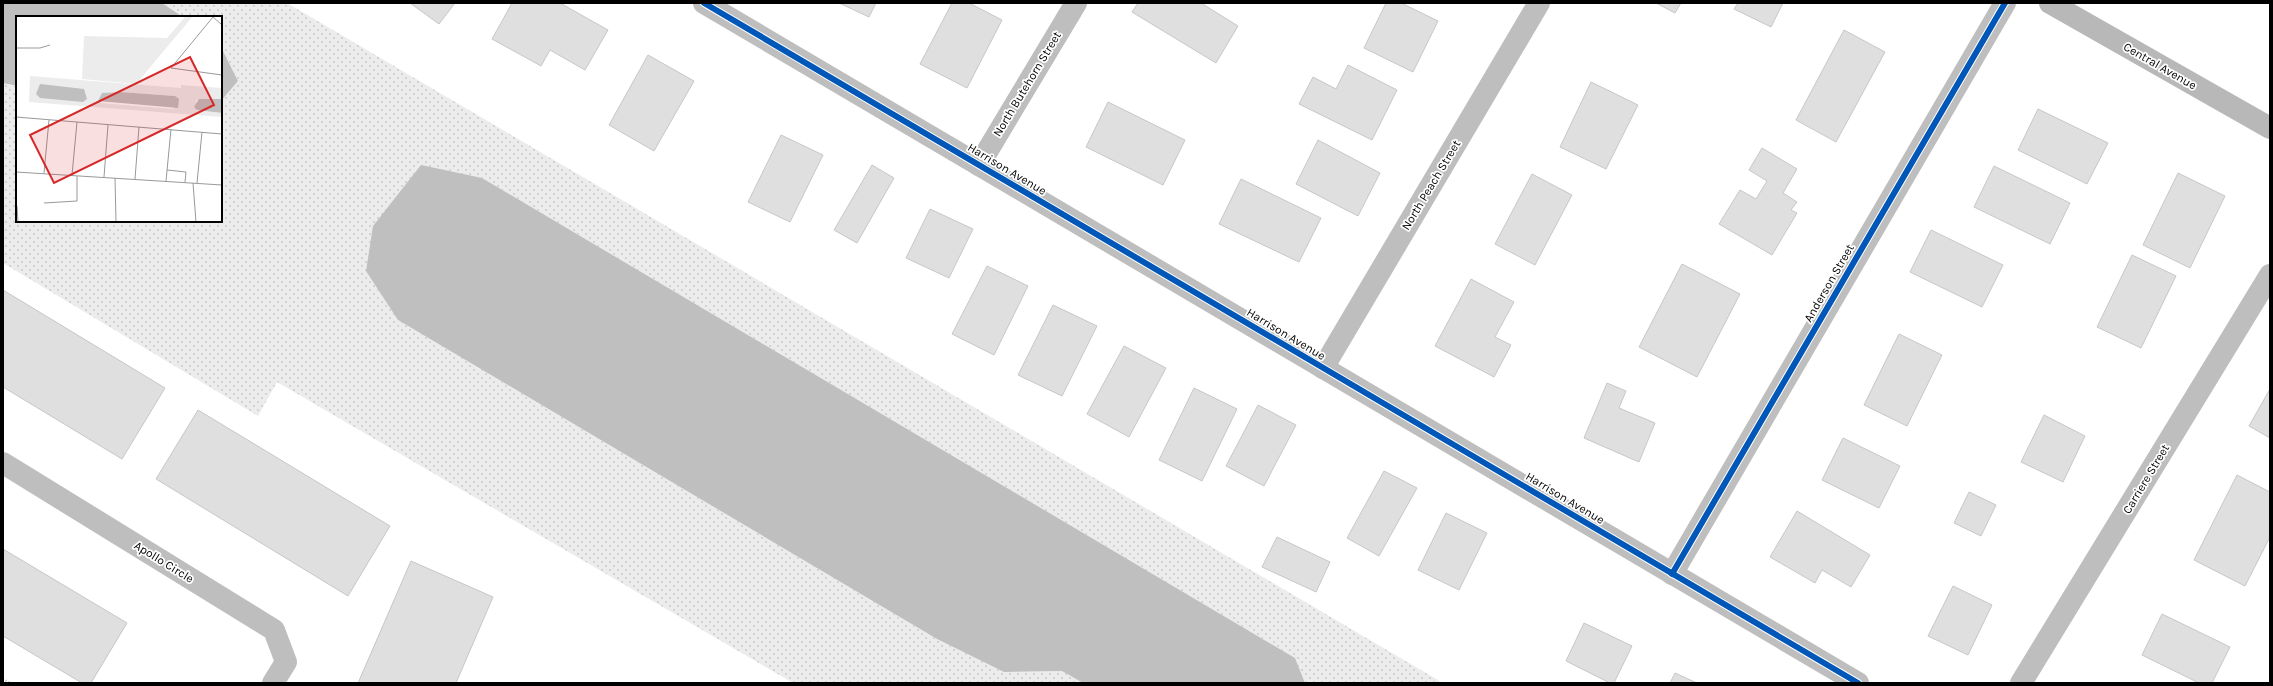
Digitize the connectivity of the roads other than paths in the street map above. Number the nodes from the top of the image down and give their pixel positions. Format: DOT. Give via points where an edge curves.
graph roads {
  1 [pos="704,3"];
  2 [pos="1076,3"];
  3 [pos="1539,3"];
  4 [pos="2006,3"];
  5 [pos="2050,3"];
  6 [pos="2270,128"];
  7 [pos="979,165"];
  8 [pos="2270,275"];
  9 [pos="1322,368"];
  10 [pos="3,463"];
  11 [pos="1672,574"];
  12 [pos="273,683"];
  13 [pos="1858,683"];
  14 [pos="2021,683"];
  1 -- 7 [label="street, Harrison Avenue"];
  2 -- 7 [label="street, North Butehorn Street"];
  3 -- 9 [label="street, North Peach Street"];
  4 -- 11 [label="street, Anderson Street"];
  5 -- 6 [label="main road, Central Avenue"];
  7 -- 9 [label="street, Harrison Avenue"];
  8 -- 14 [label="street, Carriere Street"];
  9 -- 11 [label="street, Harrison Avenue"];
  10 -- 12 [label="street, Apollo Circle" via="274,630 286,662"];
  11 -- 13 [label="street, Harrison Avenue"];
}
